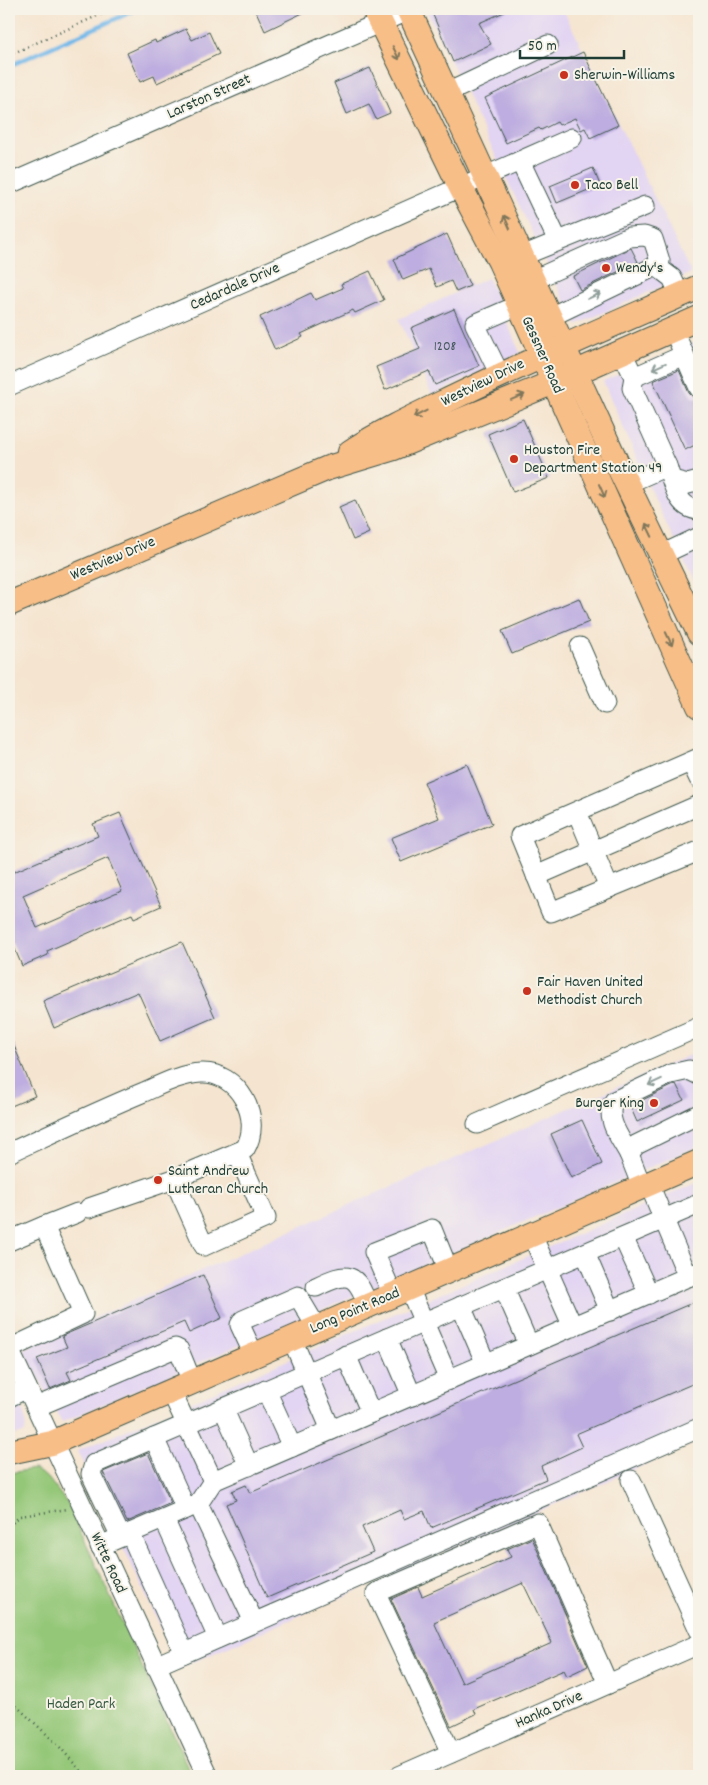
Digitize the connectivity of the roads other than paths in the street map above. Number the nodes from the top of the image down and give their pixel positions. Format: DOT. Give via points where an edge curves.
graph roads {
  1 [pos="408,9"];
  2 [pos="378,15"];
  3 [pos="548,45"];
  4 [pos="447,93"];
  5 [pos="572,138"];
  6 [pos="520,161"];
  7 [pos="486,177"];
  8 [pos="9,184"];
  9 [pos="461,188"];
  10 [pos="645,206"];
  11 [pos="558,241"];
  12 [pos="522,256"];
  13 [pos="656,266"];
  14 [pos="533,280"];
  15 [pos="689,291"];
  16 [pos="519,305"];
  17 [pos="550,317"];
  18 [pos="699,318"];
  19 [pos="673,329"];
  20 [pos="553,351"];
  21 [pos="622,352"];
  22 [pos="684,355"];
  23 [pos="500,375"];
  24 [pos="699,376"];
  25 [pos="634,377"];
  26 [pos="564,378"];
  27 [pos="9,386"];
  28 [pos="699,388"];
  29 [pos="586,425"];
  30 [pos="328,468"];
  31 [pos="673,476"];
  32 [pos="699,481"];
  33 [pos="626,484"];
  34 [pos="699,499"];
  35 [pos="699,510"];
  36 [pos="699,537"];
  37 [pos="666,564"];
  38 [pos="644,586"];
  39 [pos="9,604"];
  40 [pos="696,617"];
  41 [pos="580,647"];
  42 [pos="606,704"];
  43 [pos="699,706"];
  44 [pos="695,760"];
  45 [pos="699,779"];
  46 [pos="699,805"];
  47 [pos="577,812"];
  48 [pos="594,851"];
  49 [pos="699,851"];
  50 [pos="536,876"];
  51 [pos="610,888"];
  52 [pos="699,1027"];
  53 [pos="699,1075"];
  54 [pos="699,1114"];
  55 [pos="476,1124"];
  56 [pos="9,1153"];
  57 [pos="237,1153"];
  58 [pos="629,1154"];
  59 [pos="699,1162"];
  60 [pos="174,1180"];
  61 [pos="646,1185"];
  62 [pos="699,1204"];
  63 [pos="664,1219"];
  64 [pos="44,1226"];
  65 [pos="532,1235"];
  66 [pos="623,1236"];
  67 [pos="9,1241"];
  68 [pos="585,1253"];
  69 [pos="547,1269"];
  70 [pos="449,1271"];
  71 [pos="694,1275"];
  72 [pos="316,1287"];
  73 [pos="504,1288"];
  74 [pos="401,1292"];
  75 [pos="649,1294"];
  76 [pos="368,1306"];
  77 [pos="461,1306"];
  78 [pos="610,1311"];
  79 [pos="424,1322"];
  80 [pos="573,1326"];
  81 [pos="318,1328"];
  82 [pos="387,1338"];
  83 [pos="292,1339"];
  84 [pos="529,1345"];
  85 [pos="9,1349"];
  86 [pos="254,1355"];
  87 [pos="346,1355"];
  88 [pos="486,1364"];
  89 [pos="307,1372"];
  90 [pos="449,1380"];
  91 [pos="181,1387"];
  92 [pos="27,1388"];
  93 [pos="266,1390"];
  94 [pos="412,1396"];
  95 [pos="9,1397"];
  96 [pos="36,1407"];
  97 [pos="223,1408"];
  98 [pos="372,1413"];
  99 [pos="185,1424"];
  100 [pos="699,1428"];
  101 [pos="331,1430"];
  102 [pos="154,1438"];
  103 [pos="52,1443"];
  104 [pos="292,1447"];
  105 [pos="9,1452"];
  106 [pos="249,1466"];
  107 [pos="631,1480"];
  108 [pos="213,1481"];
  109 [pos="192,1507"];
  110 [pos="164,1519"];
  111 [pos="125,1535"];
  112 [pos="100,1546"];
  113 [pos="254,1622"];
  114 [pos="699,1630"];
  115 [pos="218,1638"];
  116 [pos="699,1644"];
  117 [pos="184,1653"];
  118 [pos="155,1666"];
  119 [pos="608,1684"];
  120 [pos="451,1753"];
  121 [pos="208,1776"];
  122 [pos="399,1776"];
  1 -- 2 [label="street, Larston Street"];
  1 -- 4 [label="main road, Gessner Road"];
  2 -- 8 [label="street, Larston Street"];
  2 -- 9 [label="main road, Gessner Road, one-way"];
  3 -- 4 [label="street"];
  4 -- 7 [label="main road, Gessner Road"];
  5 -- 6 [label="street, Cedardale Drive"];
  6 -- 7 [label="street, Cedardale Drive"];
  6 -- 11 [label="street"];
  7 -- 9 [label="street, Cedardale Drive"];
  12 -- 7 [label="main road, Gessner Road, one-way"];
  9 -- 16 [label="main road, Gessner Road"];
  9 -- 27 [label="street, Cedardale Drive"];
  10 -- 11 [label="street"];
  11 -- 12 [label="street"];
  12 -- 14 [label="main road, Gessner Road"];
  13 -- 14 [label="street" via="660,260 653,239 637,236"];
  13 -- 15 [label="street"];
  17 -- 13 [label="street, one-way"];
  14 -- 17 [label="main road, Gessner Road"];
  15 -- 20 [label="main road, Westview Drive"];
  16 -- 20 [label="main road, Gessner Road"];
  16 -- 23 [label="street" via="475,324"];
  17 -- 20 [label="main road, Gessner Road"];
  18 -- 19 [label="main road, Westview Drive"];
  19 -- 21 [label="main road, Westview Drive"];
  19 -- 22 [label="street"];
  20 -- 23 [label="main road, Westview Drive"];
  20 -- 26 [label="main road, Gessner Road"];
  21 -- 25 [label="street"];
  21 -- 26 [label="main road, Westview Drive"];
  22 -- 24 [label="street" via="694,364"];
  22 -- 25 [label="street, one-way"];
  22 -- 28 [label="street"];
  23 -- 30 [label="main road, Westview Drive, one-way" via="365,442"];
  25 -- 31 [label="street" via="632,388"];
  26 -- 29 [label="main road, Gessner Road"];
  30 -- 26 [label="main road, Westview Drive, one-way" via="394,448"];
  29 -- 33 [label="main road, Gessner Road"];
  29 -- 38 [label="main road, Gessner Road, one-way"];
  30 -- 39 [label="main road, Westview Drive"];
  31 -- 32 [label="street" via="688,484"];
  31 -- 33 [label="street"];
  31 -- 34 [label="street" via="686,495"];
  31 -- 35 [label="street" via="680,500 685,506"];
  37 -- 33 [label="main road, Gessner Road, one-way"];
  36 -- 37 [label="street"];
  37 -- 38 [label="main road"];
  37 -- 40 [label="main road, Gessner Road"];
  38 -- 43 [label="main road, Gessner Road, one-way"];
  41 -- 42 [label="street"];
  44 -- 45 [label="street"];
  44 -- 47 [label="street"];
  46 -- 48 [label="street"];
  47 -- 48 [label="street"];
  47 -- 50 [label="street" via="520,836"];
  48 -- 50 [label="street"];
  48 -- 51 [label="street"];
  49 -- 51 [label="street"];
  50 -- 51 [label="street" via="551,912"];
  52 -- 55 [label="street"];
  53 -- 58 [label="street, one-way" via="690,1070 672,1074 614,1101 611,1106 612,1122"];
  54 -- 58 [label="street" via="636,1145"];
  56 -- 57 [label="street" via="112,1105 183,1076 202,1073 216,1074 229,1080 244,1100 252,1134 245,1149"];
  57 -- 60 [label="street"];
  57 -- 60 [label="street" via="266,1218 207,1245 202,1244"];
  58 -- 61 [label="street"];
  59 -- 61 [label="main road, Long Point Road"];
  60 -- 64 [label="street"];
  61 -- 63 [label="street"];
  61 -- 65 [label="main road, Long Point Road"];
  62 -- 63 [label="street"];
  63 -- 66 [label="street"];
  63 -- 71 [label="street"];
  64 -- 67 [label="street"];
  64 -- 85 [label="street" via="83,1314"];
  65 -- 69 [label="street"];
  65 -- 70 [label="main road, Long Point Road"];
  66 -- 68 [label="street"];
  66 -- 75 [label="street"];
  68 -- 69 [label="street"];
  68 -- 78 [label="street"];
  69 -- 73 [label="street"];
  69 -- 80 [label="street"];
  70 -- 74 [label="main road, Long Point Road"];
  70 -- 74 [label="street" via="432,1229 374,1252"];
  71 -- 75 [label="street"];
  72 -- 76 [label="street" via="335,1278 354,1279 361,1287"];
  73 -- 77 [label="street"];
  73 -- 84 [label="street"];
  74 -- 76 [label="main road, Long Point Road"];
  74 -- 79 [label="street"];
  75 -- 78 [label="street"];
  76 -- 81 [label="main road, Long Point Road"];
  77 -- 79 [label="street"];
  77 -- 88 [label="street"];
  78 -- 80 [label="street"];
  79 -- 82 [label="street"];
  79 -- 90 [label="street"];
  80 -- 84 [label="street"];
  81 -- 83 [label="main road, Long Point Road"];
  81 -- 86 [label="street" via="298,1296 243,1320 240,1325"];
  82 -- 87 [label="street"];
  82 -- 94 [label="street"];
  83 -- 86 [label="main road, Long Point Road"];
  83 -- 89 [label="street"];
  84 -- 88 [label="street"];
  85 -- 92 [label="street, Witte Road"];
  86 -- 91 [label="main road, Long Point Road"];
  87 -- 89 [label="street"];
  87 -- 98 [label="street"];
  88 -- 90 [label="street"];
  89 -- 93 [label="street"];
  89 -- 101 [label="street"];
  90 -- 94 [label="street"];
  91 -- 96 [label="street" via="179,1350 175,1348"];
  91 -- 99 [label="street"];
  91 -- 103 [label="main road, Long Point Road"];
  92 -- 95 [label="street"];
  92 -- 96 [label="street, Witte Road"];
  93 -- 97 [label="street"];
  93 -- 104 [label="street"];
  94 -- 98 [label="street"];
  96 -- 103 [label="street, Witte Road"];
  97 -- 99 [label="street"];
  97 -- 106 [label="street"];
  98 -- 101 [label="street"];
  99 -- 102 [label="street"];
  99 -- 108 [label="street"];
  100 -- 113 [label="street"];
  101 -- 104 [label="street"];
  102 -- 109 [label="street"];
  102 -- 111 [label="street" via="94,1464 91,1474"];
  103 -- 105 [label="main road, Long Point Road"];
  103 -- 112 [label="street, Witte Road"];
  104 -- 106 [label="street"];
  106 -- 108 [label="street"];
  107 -- 114 [label="street"];
  108 -- 109 [label="street"];
  109 -- 110 [label="street"];
  109 -- 113 [label="street"];
  110 -- 111 [label="street"];
  110 -- 115 [label="street"];
  111 -- 112 [label="street"];
  111 -- 117 [label="street"];
  112 -- 118 [label="street, Witte Road"];
  113 -- 115 [label="street"];
  115 -- 117 [label="street"];
  116 -- 119 [label="street, Hanka Drive"];
  117 -- 118 [label="street"];
  118 -- 121 [label="street, Witte Road"];
  119 -- 120 [label="street, Hanka Drive"];
  119 -- 120 [label="street" via="538,1524 376,1593"];
  120 -- 122 [label="street, Hanka Drive"];
}
